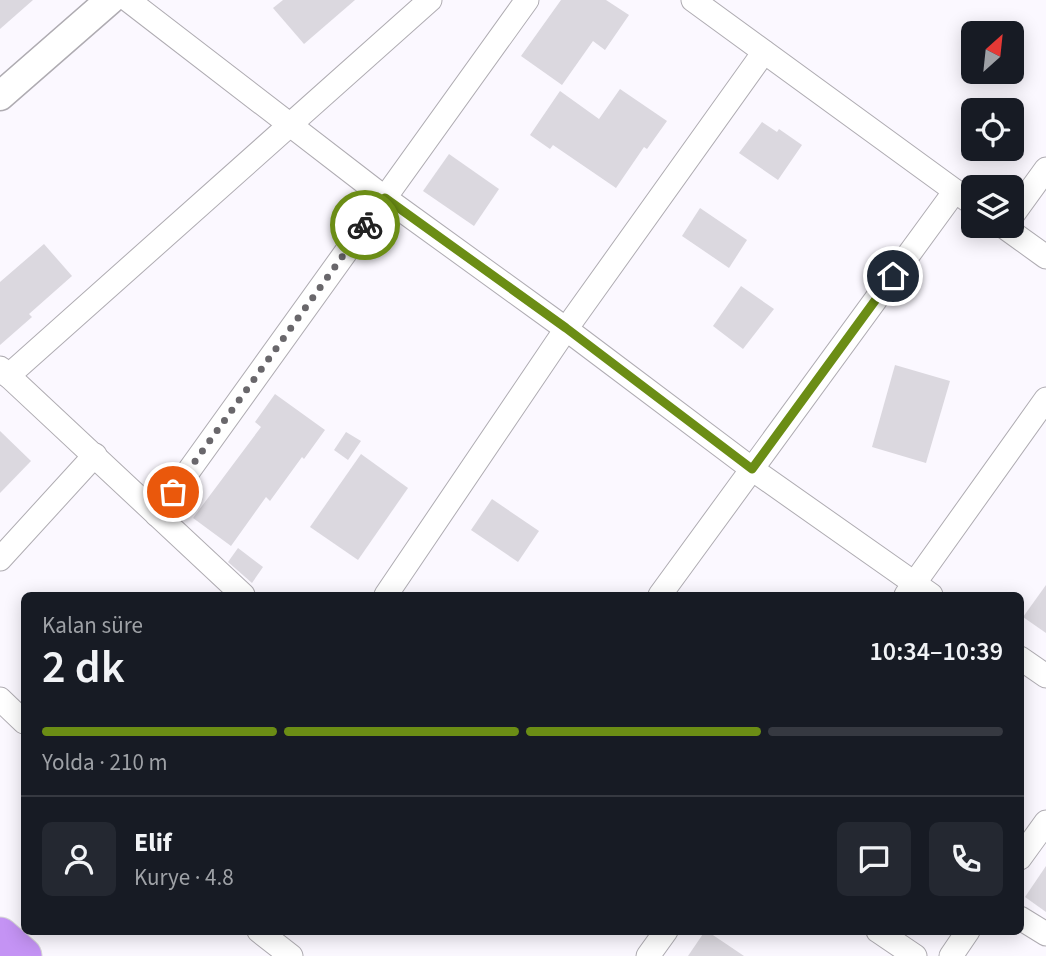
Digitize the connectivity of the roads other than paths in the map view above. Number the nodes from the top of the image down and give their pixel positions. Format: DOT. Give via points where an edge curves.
graph roads {
  1 [pos="110,0"];
  2 [pos="128,0"];
  3 [pos="430,0"];
  4 [pos="527,0"];
  5 [pos="693,0"];
  6 [pos="764,52"];
  7 [pos="0,96"];
  8 [pos="290,125"];
  9 [pos="1046,169"];
  10 [pos="961,195"];
  11 [pos="385,198"];
  12 [pos="1024,199"];
  13 [pos="961,201"];
  14 [pos="1020,238"];
  15 [pos="1046,257"];
  16 [pos="566,328"];
  17 [pos="4,372"];
  18 [pos="1046,399"];
  19 [pos="95,455"];
  20 [pos="752,469"];
  21 [pos="157,514"];
  22 [pos="0,559"];
  23 [pos="917,591"];
  24 [pos="240,592"];
  25 [pos="388,592"];
  26 [pos="662,592"];
  27 [pos="1024,661"];
  28 [pos="1046,676"];
  29 [pos="0,699"];
  30 [pos="21,719"];
  31 [pos="1046,822"];
  32 [pos="1024,852"];
  33 [pos="1024,920"];
  34 [pos="1046,933"];
  35 [pos="264,935"];
  36 [pos="663,935"];
  37 [pos="884,935"];
  38 [pos="965,935"];
  39 [pos="0,936"];
  40 [pos="23,956"];
  41 [pos="291,956"];
  42 [pos="648,956"];
  43 [pos="915,956"];
  44 [pos="951,956"];
  1 -- 7 [label="street"];
  2 -- 8 [label="street"];
  3 -- 8 [label="street"];
  4 -- 11 [label="street"];
  5 -- 6 [label="street"];
  6 -- 10 [label="street"];
  6 -- 16 [label="street"];
  8 -- 11 [label="street"];
  8 -- 17 [label="street"];
  9 -- 12 [label="street"];
  11 -- 16 [label="street"];
  11 -- 21 [label="street"];
  13 -- 20 [label="street"];
  14 -- 15 [label="street"];
  16 -- 20 [label="street"];
  16 -- 25 [label="street"];
  17 -- 19 [label="street"];
  18 -- 23 [label="street"];
  19 -- 21 [label="street"];
  19 -- 22 [label="street"];
  20 -- 23 [label="street"];
  20 -- 26 [label="street"];
  21 -- 24 [label="street"];
  27 -- 28 [label="street"];
  29 -- 30 [label="street"];
  31 -- 32 [label="street"];
  33 -- 34 [label="street"];
  35 -- 41 [label="street"];
  36 -- 42 [label="street"];
  37 -- 43 [label="street"];
  38 -- 44 [label="street"];
  39 -- 40 [label="highway"];
}
